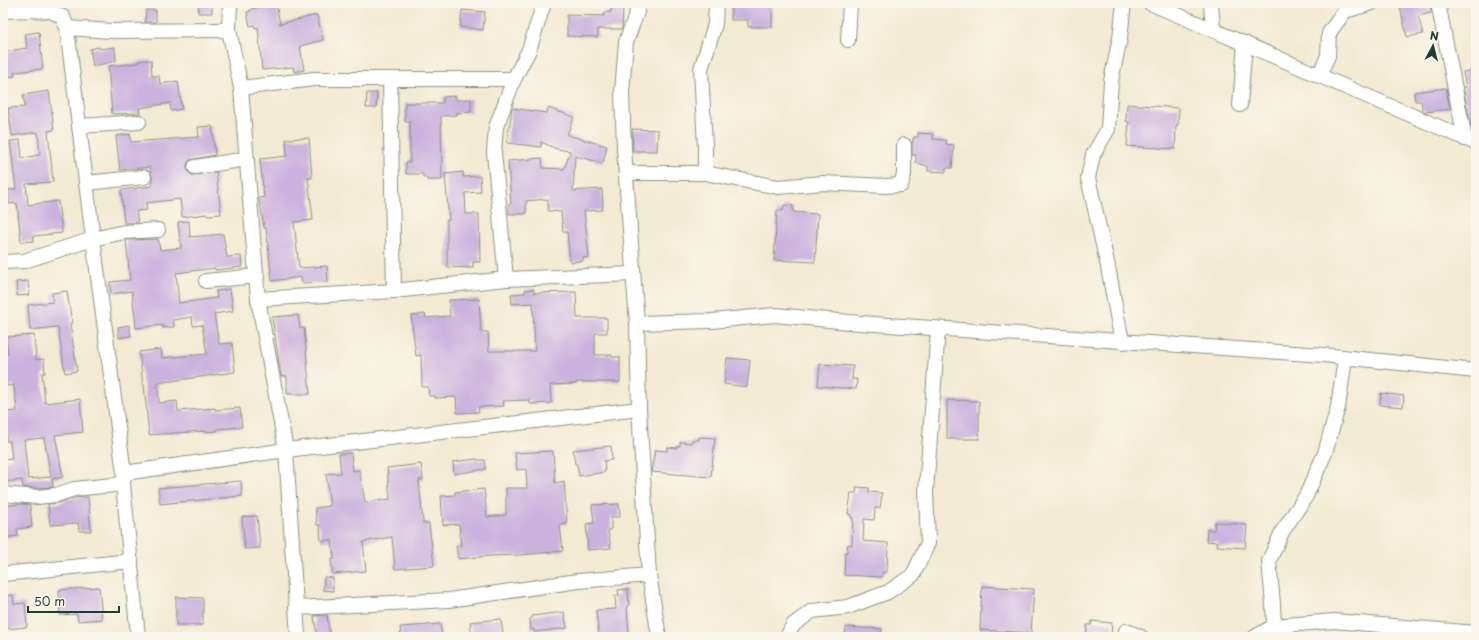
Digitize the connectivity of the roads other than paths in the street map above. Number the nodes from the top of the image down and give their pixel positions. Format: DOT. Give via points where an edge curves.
graph roads {
  1 [pos="230,3"];
  2 [pos="544,3"];
  3 [pos="636,3"];
  4 [pos="716,3"];
  5 [pos="850,3"];
  6 [pos="1124,3"];
  7 [pos="1150,3"];
  8 [pos="1211,3"];
  9 [pos="1372,3"];
  10 [pos="1438,3"];
  11 [pos="1345,7"];
  12 [pos="3,11"];
  13 [pos="67,28"];
  14 [pos="229,30"];
  15 [pos="1213,30"];
  16 [pos="848,40"];
  17 [pos="1245,43"];
  18 [pos="1319,75"];
  19 [pos="514,79"];
  20 [pos="390,80"];
  21 [pos="241,88"];
  22 [pos="1240,105"];
  23 [pos="139,122"];
  24 [pos="79,126"];
  25 [pos="1470,141"];
  26 [pos="904,146"];
  27 [pos="247,160"];
  28 [pos="195,167"];
  29 [pos="626,173"];
  30 [pos="705,173"];
  31 [pos="144,177"];
  32 [pos="86,183"];
  33 [pos="158,230"];
  34 [pos="93,239"];
  35 [pos="3,262"];
  36 [pos="633,274"];
  37 [pos="257,276"];
  38 [pos="506,279"];
  39 [pos="206,281"];
  40 [pos="394,291"];
  41 [pos="258,299"];
  42 [pos="637,322"];
  43 [pos="938,329"];
  44 [pos="1122,342"];
  45 [pos="1345,358"];
  46 [pos="1476,371"];
  47 [pos="639,409"];
  48 [pos="286,450"];
  49 [pos="123,479"];
  50 [pos="3,494"];
  51 [pos="131,561"];
  52 [pos="3,574"];
  53 [pos="649,575"];
  54 [pos="296,608"];
  55 [pos="1274,626"];
  56 [pos="1126,631"];
  57 [pos="1476,633"];
  58 [pos="138,637"];
  59 [pos="298,637"];
  60 [pos="659,637"];
  61 [pos="787,637"];
  62 [pos="1142,637"];
  63 [pos="1255,637"];
  1 -- 14 [label="street"];
  2 -- 19 [label="street" via="529,50"];
  3 -- 29 [label="street" via="636,12 626,42 622,92"];
  4 -- 30 [label="street" via="715,24 701,69"];
  5 -- 16 [label="street"];
  6 -- 44 [label="street" via="1111,81 1108,129 1093,155 1088,178"];
  7 -- 15 [label="street"];
  8 -- 15 [label="street"];
  9 -- 11 [label="street"];
  10 -- 25 [label="street"];
  11 -- 18 [label="street" via="1329,32 1328,56"];
  12 -- 13 [label="street" via="50,11 62,17"];
  13 -- 14 [label="street" via="112,31"];
  13 -- 24 [label="street"];
  14 -- 21 [label="street"];
  15 -- 17 [label="street"];
  17 -- 18 [label="street"];
  17 -- 22 [label="street"];
  18 -- 25 [label="street"];
  19 -- 20 [label="street"];
  19 -- 38 [label="street" via="496,126 494,152"];
  20 -- 21 [label="street" via="314,80"];
  20 -- 40 [label="street"];
  21 -- 27 [label="street"];
  23 -- 24 [label="street"];
  24 -- 32 [label="street"];
  26 -- 30 [label="street" via="904,174 901,185 823,183 778,187"];
  27 -- 28 [label="street"];
  27 -- 37 [label="street"];
  29 -- 30 [label="street"];
  29 -- 36 [label="street"];
  31 -- 32 [label="street"];
  32 -- 34 [label="street"];
  33 -- 34 [label="street" via="124,232"];
  34 -- 35 [label="street" via="24,261"];
  34 -- 49 [label="street"];
  36 -- 38 [label="street"];
  36 -- 42 [label="street"];
  37 -- 39 [label="street"];
  37 -- 41 [label="street"];
  38 -- 40 [label="street"];
  40 -- 41 [label="street"];
  41 -- 48 [label="street"];
  42 -- 43 [label="street" via="712,321 775,315"];
  42 -- 47 [label="street"];
  43 -- 44 [label="street"];
  43 -- 61 [label="street" via="926,491 928,543 913,575 888,592 848,607 812,611 793,625"];
  44 -- 45 [label="street"];
  45 -- 46 [label="street"];
  45 -- 55 [label="street" via="1338,407 1325,453 1306,496 1282,532 1269,562"];
  47 -- 48 [label="street"];
  47 -- 53 [label="street"];
  48 -- 49 [label="street"];
  48 -- 54 [label="street"];
  49 -- 50 [label="street" via="56,495 37,497"];
  49 -- 51 [label="street"];
  51 -- 52 [label="street"];
  51 -- 58 [label="street"];
  53 -- 54 [label="street" via="448,600"];
  53 -- 60 [label="street"];
  54 -- 59 [label="street"];
  55 -- 57 [label="street" via="1334,621"];
  55 -- 63 [label="street"];
  56 -- 62 [label="street"];
}
